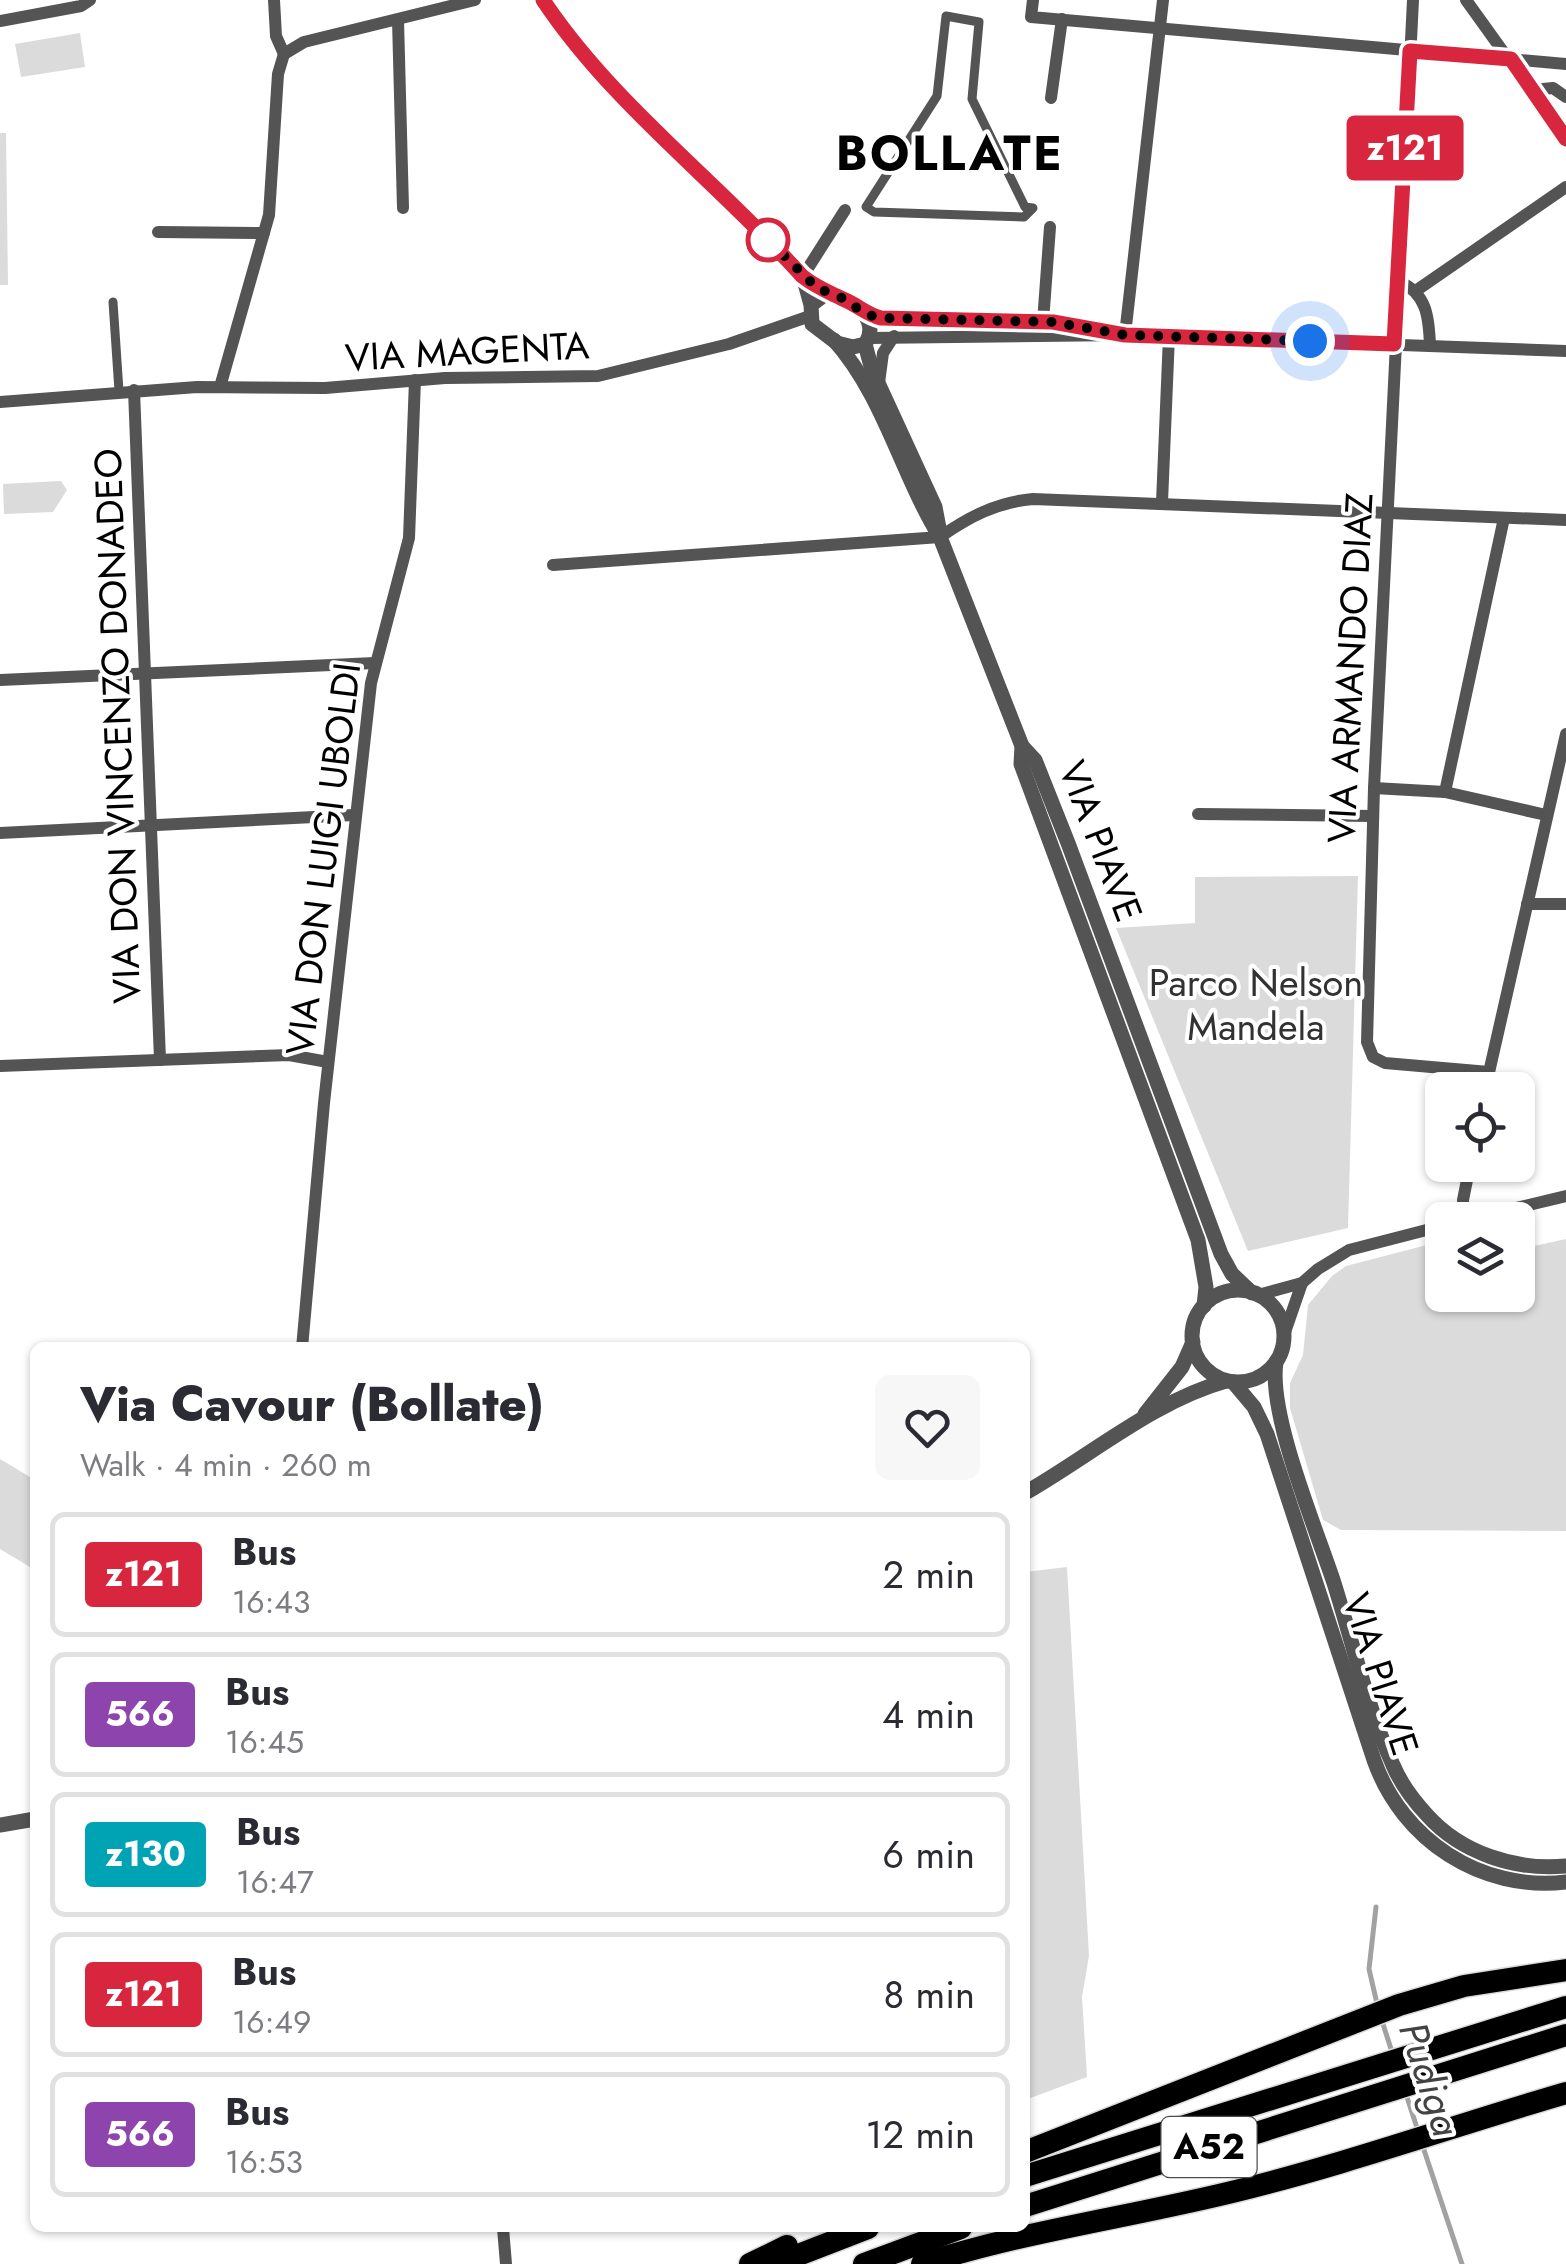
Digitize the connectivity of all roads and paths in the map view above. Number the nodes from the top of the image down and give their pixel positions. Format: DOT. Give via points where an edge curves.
graph roads {
  1 [pos="90,0"];
  2 [pos="274,0"];
  3 [pos="476,0"];
  4 [pos="543,0"];
  5 [pos="1032,0"];
  6 [pos="1163,0"];
  7 [pos="1413,0"];
  8 [pos="1466,0"];
  9 [pos="1062,19"];
  10 [pos="398,20"];
  11 [pos="0,21"];
  12 [pos="1160,28"];
  13 [pos="1410,51"];
  14 [pos="284,54"];
  15 [pos="1511,59"];
  16 [pos="1566,64"];
  17 [pos="1535,94"];
  18 [pos="1566,97"];
  19 [pos="1051,98"];
  20 [pos="972,99"];
  21 [pos="1566,139"];
  22 [pos="1566,187"];
  23 [pos="404,208"];
  24 [pos="845,210"];
  25 [pos="1050,227"];
  26 [pos="158,232"];
  27 [pos="264,233"];
  28 [pos="802,276"];
  29 [pos="1398,281"];
  30 [pos="1417,290"];
  31 [pos="832,296"];
  32 [pos="112,302"];
  33 [pos="811,310"];
  34 [pos="864,314"];
  35 [pos="1044,322"];
  36 [pos="1125,335"];
  37 [pos="894,336"];
  38 [pos="1169,336"];
  39 [pos="834,340"];
  40 [pos="868,341"];
  41 [pos="1394,344"];
  42 [pos="1430,346"];
  43 [pos="1566,351"];
  44 [pos="415,380"];
  45 [pos="879,385"];
  46 [pos="220,386"];
  47 [pos="134,390"];
  48 [pos="119,392"];
  49 [pos="0,402"];
  50 [pos="1162,502"];
  51 [pos="1388,514"];
  52 [pos="1504,518"];
  53 [pos="1566,520"];
  54 [pos="940,537"];
  55 [pos="553,565"];
  56 [pos="375,663"];
  57 [pos="144,676"];
  58 [pos="0,680"];
  59 [pos="1566,734"];
  60 [pos="1022,746"];
  61 [pos="1374,788"];
  62 [pos="1444,792"];
  63 [pos="1198,814"];
  64 [pos="354,815"];
  65 [pos="1546,815"];
  66 [pos="1373,816"];
  67 [pos="150,826"];
  68 [pos="0,833"];
  69 [pos="1526,904"];
  70 [pos="1566,904"];
  71 [pos="160,1060"];
  72 [pos="328,1062"];
  73 [pos="0,1066"];
  74 [pos="1489,1072"];
  75 [pos="1566,1196"];
  76 [pos="1535,1203"];
  77 [pos="1425,1230"];
  78 [pos="1302,1283"];
  79 [pos="1255,1294"];
  80 [pos="1204,1306"];
  81 [pos="1284,1335"];
  82 [pos="303,1342"];
  83 [pos="1193,1342"];
  84 [pos="1276,1362"];
  85 [pos="1230,1381"];
  86 [pos="1143,1417"];
  87 [pos="1030,1491"];
  88 [pos="30,1821"];
  89 [pos="0,1825"];
  90 [pos="1566,1866"];
  91 [pos="1566,1882"];
  92 [pos="1566,1970"];
  93 [pos="1566,2007"];
  94 [pos="1566,2036"];
  95 [pos="1564,2094"];
  96 [pos="1030,2150"];
  97 [pos="1030,2174"];
  98 [pos="1030,2204"];
  99 [pos="503,2232"];
  100 [pos="823,2232"];
  101 [pos="858,2232"];
  102 [pos="950,2232"];
  103 [pos="506,2264"];
  104 [pos="750,2264"];
  105 [pos="775,2264"];
  106 [pos="864,2264"];
  107 [pos="922,2264"];
  1 -- 11 [label="street"];
  2 -- 14 [label="street"];
  3 -- 10 [label="street"];
  4 -- 28 [label="street" via="646,120"];
  5 -- 9 [label="street" via="1031,16"];
  6 -- 12 [label="street"];
  7 -- 13 [label="street, VIA ARMANDO DIAZ"];
  8 -- 15 [label="street"];
  9 -- 12 [label="street"];
  9 -- 19 [label="street"];
  10 -- 14 [label="street" via="304,42"];
  10 -- 23 [label="street"];
  12 -- 13 [label="street"];
  12 -- 36 [label="street"];
  13 -- 15 [label="street"];
  13 -- 29 [label="street, VIA ARMANDO DIAZ"];
  14 -- 27 [label="street"];
  15 -- 16 [label="street"];
  15 -- 17 [label="street"];
  17 -- 18 [label="street" via="1554,88"];
  17 -- 21 [label="street"];
  20 -- 20 [label="street" via="1025,207 1034,210 1024,218 866,207 937,96 946,16 979,22"];
  22 -- 30 [label="street"];
  24 -- 28 [label="street"];
  25 -- 35 [label="street"];
  26 -- 27 [label="street"];
  27 -- 46 [label="street"];
  28 -- 31 [label="street"];
  28 -- 33 [label="street"];
  29 -- 30 [label="street"];
  29 -- 41 [label="street, VIA ARMANDO DIAZ"];
  30 -- 42 [label="street"];
  31 -- 33 [label="street" via="816,298"];
  31 -- 34 [label="street"];
  32 -- 48 [label="street"];
  33 -- 39 [label="street" via="816,328"];
  33 -- 44 [label="street, VIA MAGENTA" via="729,344 598,376"];
  34 -- 35 [label="street"];
  34 -- 40 [label="street"];
  35 -- 36 [label="street"];
  36 -- 37 [label="street"];
  36 -- 38 [label="street"];
  37 -- 40 [label="street"];
  37 -- 45 [label="street" via="883,353"];
  38 -- 41 [label="street"];
  38 -- 50 [label="street"];
  39 -- 40 [label="street" via="852,347"];
  39 -- 54 [label="street, VIA PIAVE" via="860,374"];
  40 -- 45 [label="street, VIA PIAVE" via="867,358"];
  41 -- 42 [label="street"];
  41 -- 51 [label="street, VIA ARMANDO DIAZ"];
  42 -- 43 [label="street"];
  44 -- 46 [label="street, VIA MAGENTA" via="325,388"];
  44 -- 56 [label="street, VIA DON LUIGI UBOLDI" via="409,538"];
  45 -- 54 [label="street, VIA PIAVE" via="935,507"];
  46 -- 47 [label="street, VIA MAGENTA"];
  47 -- 48 [label="street, VIA MAGENTA"];
  47 -- 57 [label="street, VIA DON VINCENZO DONADEO"];
  48 -- 49 [label="street, VIA MAGENTA"];
  50 -- 51 [label="street"];
  50 -- 54 [label="street" via="1018,500 968,517"];
  51 -- 52 [label="street"];
  51 -- 61 [label="street, VIA ARMANDO DIAZ"];
  52 -- 53 [label="street"];
  52 -- 62 [label="street"];
  54 -- 55 [label="street"];
  54 -- 60 [label="street, VIA PIAVE"];
  56 -- 57 [label="street"];
  56 -- 64 [label="street, VIA DON LUIGI UBOLDI"];
  57 -- 58 [label="street"];
  57 -- 67 [label="street, VIA DON VINCENZO DONADEO"];
  59 -- 65 [label="street"];
  60 -- 79 [label="street, VIA PIAVE" via="1042,776 1221,1254"];
  60 -- 80 [label="street, VIA PIAVE" via="1021,764 1198,1240"];
  61 -- 62 [label="street"];
  61 -- 66 [label="street, VIA ARMANDO DIAZ"];
  62 -- 65 [label="street"];
  63 -- 66 [label="street"];
  64 -- 67 [label="street"];
  64 -- 72 [label="street, VIA DON LUIGI UBOLDI"];
  65 -- 69 [label="street"];
  66 -- 74 [label="street, VIA ARMANDO DIAZ" via="1367,1042 1372,1057"];
  67 -- 68 [label="street"];
  67 -- 71 [label="street, VIA DON VINCENZO DONADEO"];
  69 -- 70 [label="street"];
  69 -- 74 [label="street"];
  71 -- 72 [label="street" via="288,1055"];
  71 -- 73 [label="street"];
  72 -- 82 [label="street, VIA DON LUIGI UBOLDI"];
  75 -- 76 [label="street"];
  77 -- 78 [label="street" via="1349,1250"];
  78 -- 79 [label="street"];
  78 -- 81 [label="street"];
  79 -- 80 [label="street" via="1226,1292"];
  79 -- 81 [label="street" via="1279,1314"];
  80 -- 83 [label="street"];
  81 -- 84 [label="street"];
  83 -- 85 [label="street" via="1203,1366"];
  83 -- 86 [label="street"];
  84 -- 85 [label="street" via="1261,1376"];
  84 -- 90 [label="street, VIA PIAVE" via="1276,1400 1292,1455 1404,1788 1436,1825 1479,1852 1518,1864"];
  85 -- 86 [label="street"];
  85 -- 91 [label="street, VIA PIAVE" via="1268,1434 1374,1760 1394,1803 1432,1843 1474,1869 1518,1882"];
  86 -- 87 [label="street"];
  88 -- 89 [label="street"];
  92 -- 96 [label="highway" via="1464,1986 1399,2005"];
  93 -- 97 [label="highway, A52"];
  94 -- 98 [label="highway, A52"];
  95 -- 107 [label="highway" via="1250,2188 1020,2236"];
  99 -- 103 [label="street"];
  100 -- 104 [label="highway"];
  101 -- 105 [label="highway"];
  102 -- 106 [label="highway"];
}
